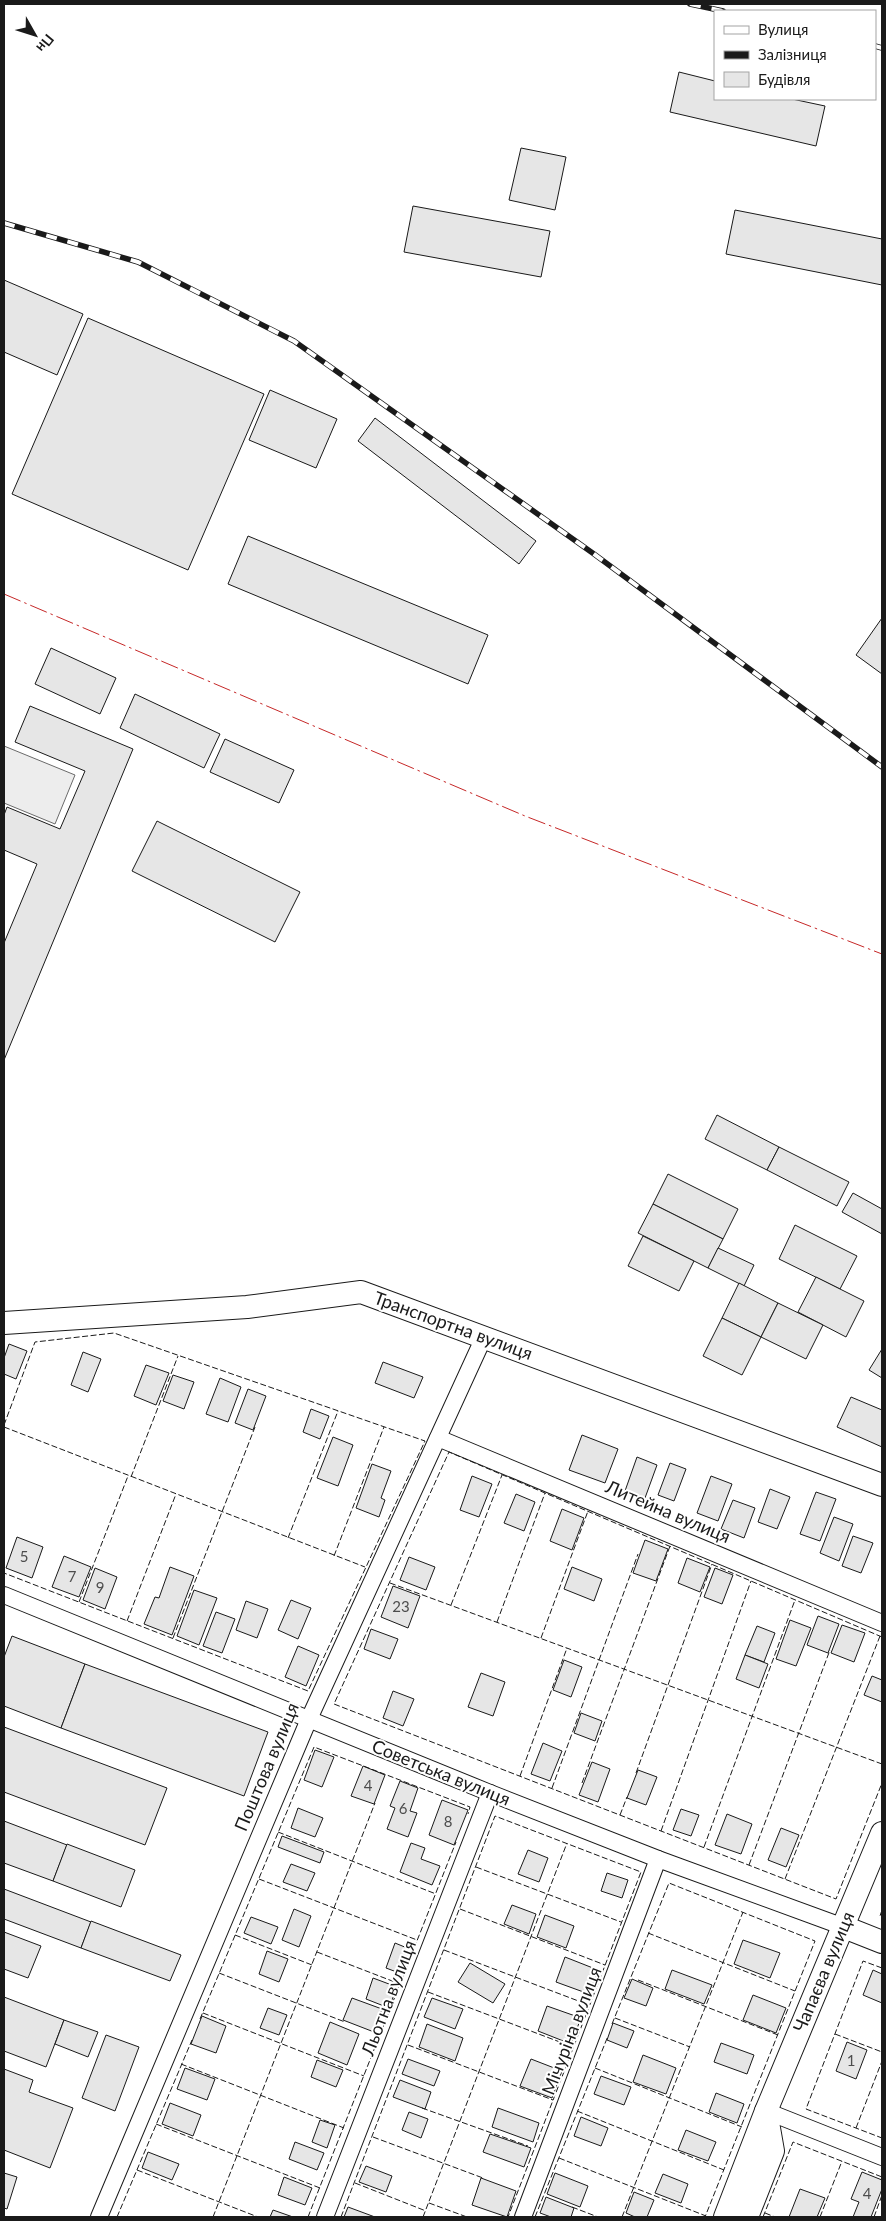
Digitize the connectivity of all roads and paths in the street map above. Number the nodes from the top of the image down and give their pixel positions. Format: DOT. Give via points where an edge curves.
graph roads {
  1 [pos="4,1323"];
  2 [pos="484,1337"];
  3 [pos="438,1438"];
  4 [pos="882,1485"];
  5 [pos="4,1596"];
  6 [pos="882,1623"];
  7 [pos="309,1719"];
  8 [pos="490,1793"];
  9 [pos="882,1833"];
  10 [pos="658,1859"];
  11 [pos="844,1927"];
  12 [pos="882,1942"];
  13 [pos="766,2111"];
  14 [pos="882,2157"];
  15 [pos="99,2217"];
  16 [pos="325,2217"];
  17 [pos="523,2217"];
  18 [pos="725,2217"];
  19 [pos="747,2217"];
  1 -- 2 [label="street, Транспортна вулиця" via="247,1307 362,1292"];
  2 -- 3 [label="street, Поштова вулиця"];
  2 -- 4 [label="street, Транспортна вулиця"];
  3 -- 6 [label="street, Литейна вулиця"];
  3 -- 7 [label="street, Поштова вулиця"];
  5 -- 7 [label="street, Советська вулиця"];
  7 -- 8 [label="street, Советська вулиця"];
  7 -- 15 [label="street, Поштова вулиця"];
  8 -- 10 [label="street, Советська вулиця"];
  8 -- 16 [label="street, Льотна вулиця"];
  9 -- 11 [label="street, Чапаєва вулиця"];
  10 -- 11 [label="street, Советська вулиця"];
  10 -- 17 [label="street, Мічуріна вулиця"];
  11 -- 12 [label="street, Советська вулиця"];
  11 -- 13 [label="street, Чапаєва вулиця"];
  13 -- 14 [label="street"];
  13 -- 18 [label="street, Чапаєва вулиця"];
  13 -- 19 [label="street" via="773,2151"];
}
